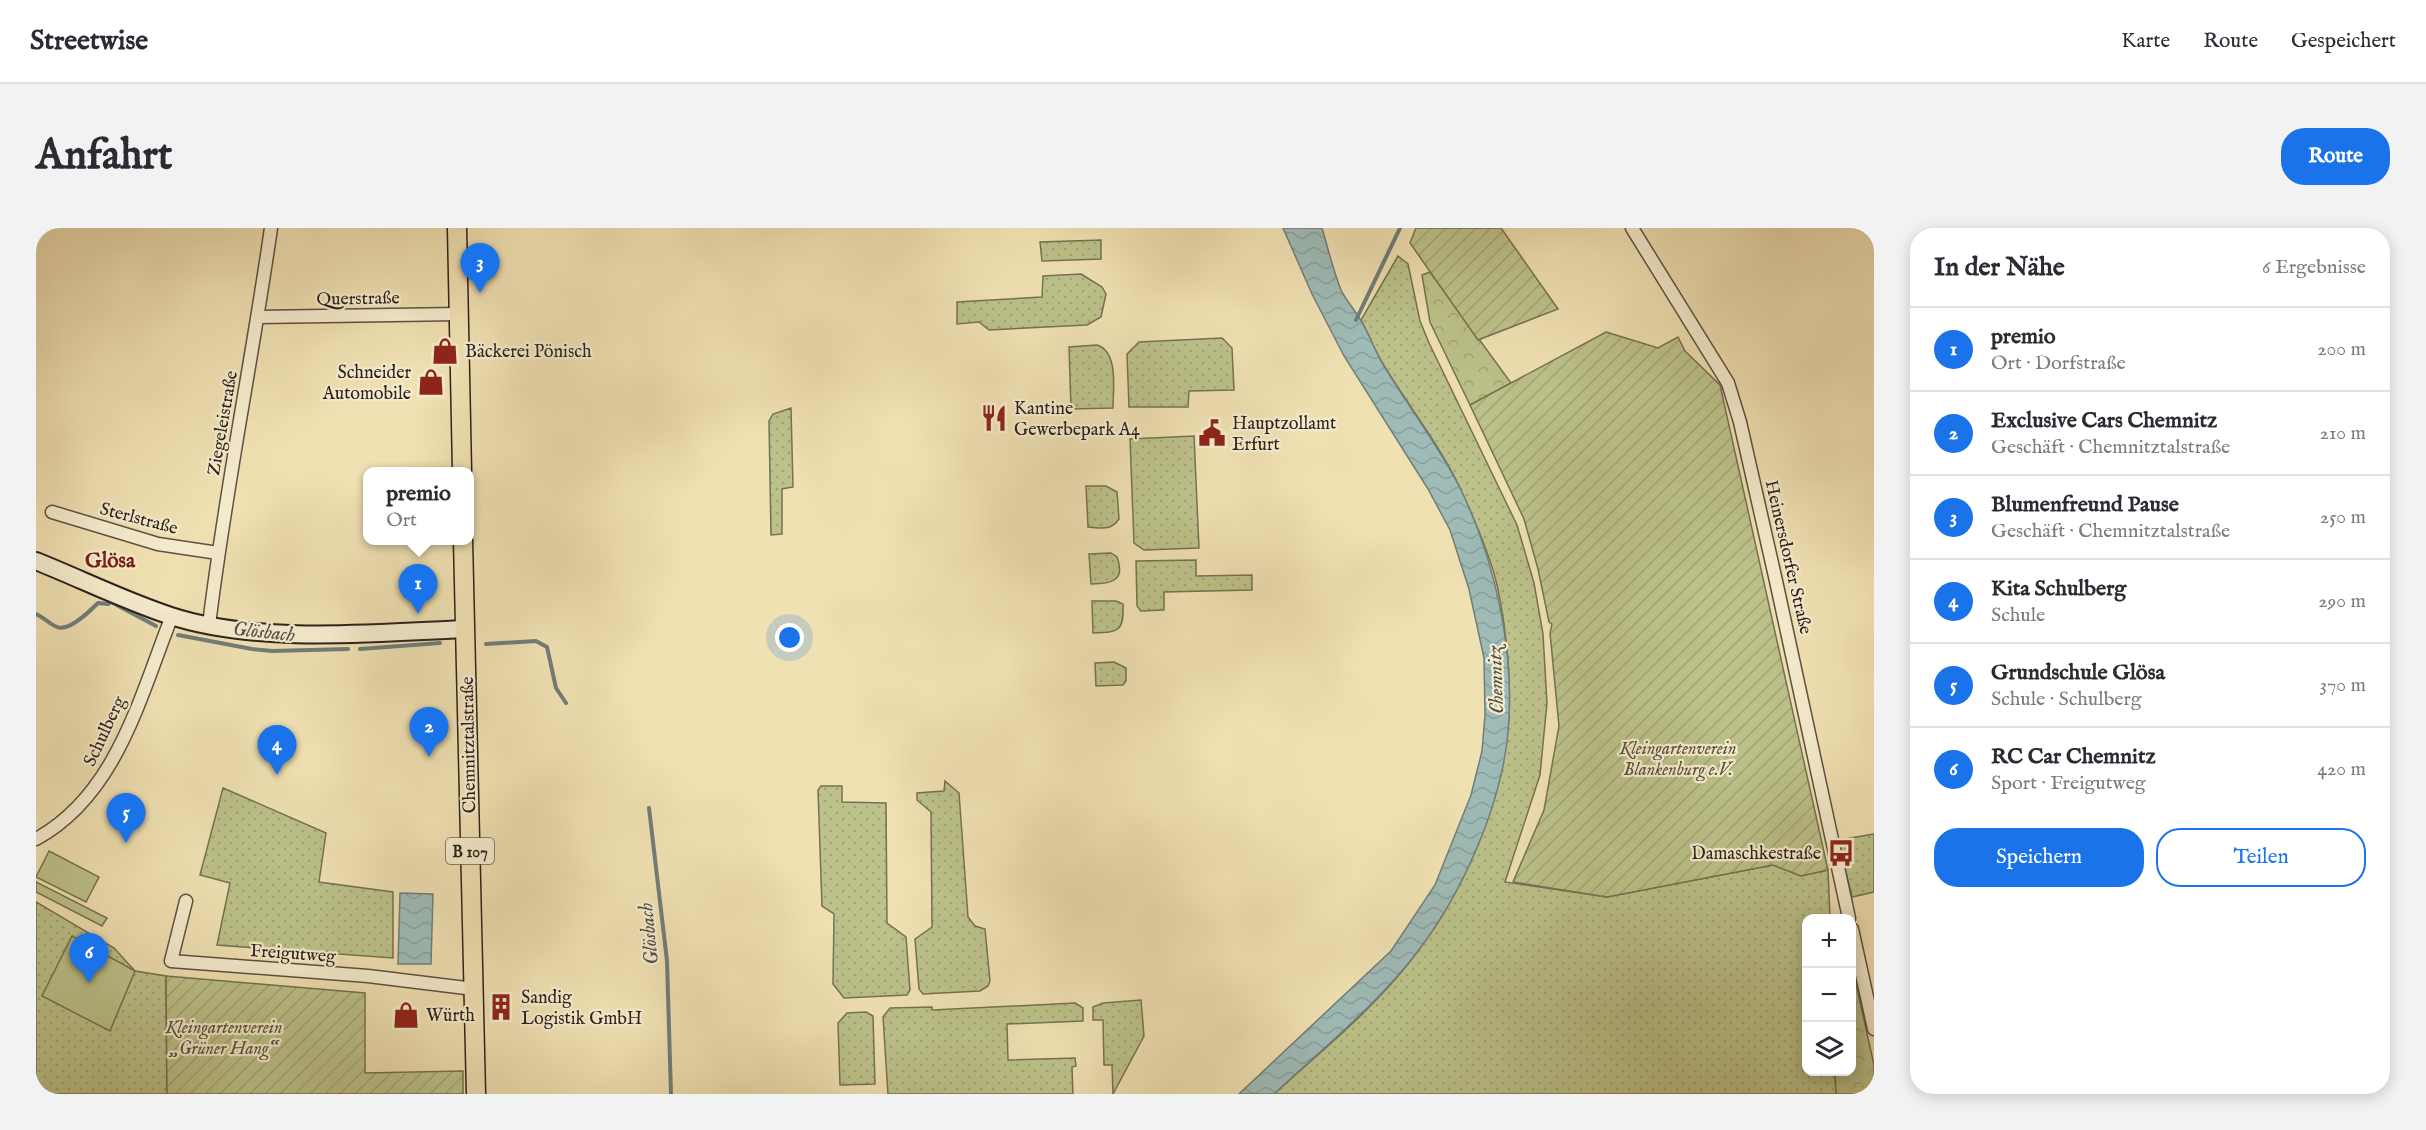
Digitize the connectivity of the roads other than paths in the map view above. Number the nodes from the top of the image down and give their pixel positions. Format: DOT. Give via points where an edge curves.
graph roads {
  1 [pos="271,228"];
  2 [pos="457,228"];
  3 [pos="1632,228"];
  4 [pos="459,314"];
  5 [pos="258,317"];
  6 [pos="462,467"];
  7 [pos="52,512"];
  8 [pos="464,545"];
  9 [pos="218,553"];
  10 [pos="36,561"];
  11 [pos="172,616"];
  12 [pos="209,625"];
  13 [pos="465,629"];
  14 [pos="36,839"];
  15 [pos="186,901"];
  16 [pos="1848,914"];
  17 [pos="1856,951"];
  18 [pos="474,989"];
  19 [pos="1874,1029"];
  20 [pos="476,1094"];
  1 -- 5 [label="street, Ziegeleistraße"];
  2 -- 4 [label="main road"];
  3 -- 16 [label="street, Heinersdorfer Straße" via="1728,382"];
  4 -- 5 [label="street, Querstraße"];
  4 -- 6 [label="main road"];
  5 -- 9 [label="street, Ziegeleistraße"];
  7 -- 9 [label="street, Sterlstraße" via="158,544"];
  8 -- 13 [label="main road, Chemnitztalstraße / B 107"];
  9 -- 12 [label="street, Ziegeleistraße"];
  10 -- 11 [label="street"];
  11 -- 12 [label="street"];
  11 -- 14 [label="street, Schulberg" via="113,762 95,789"];
  12 -- 13 [label="street" via="257,632 345,634"];
  13 -- 18 [label="main road, Chemnitztalstraße / B 107"];
  15 -- 18 [label="street, Freigutweg" via="171,961 368,976"];
  17 -- 19 [label="street"];
  18 -- 20 [label="main road, Chemnitztalstraße / B 107"];
}
